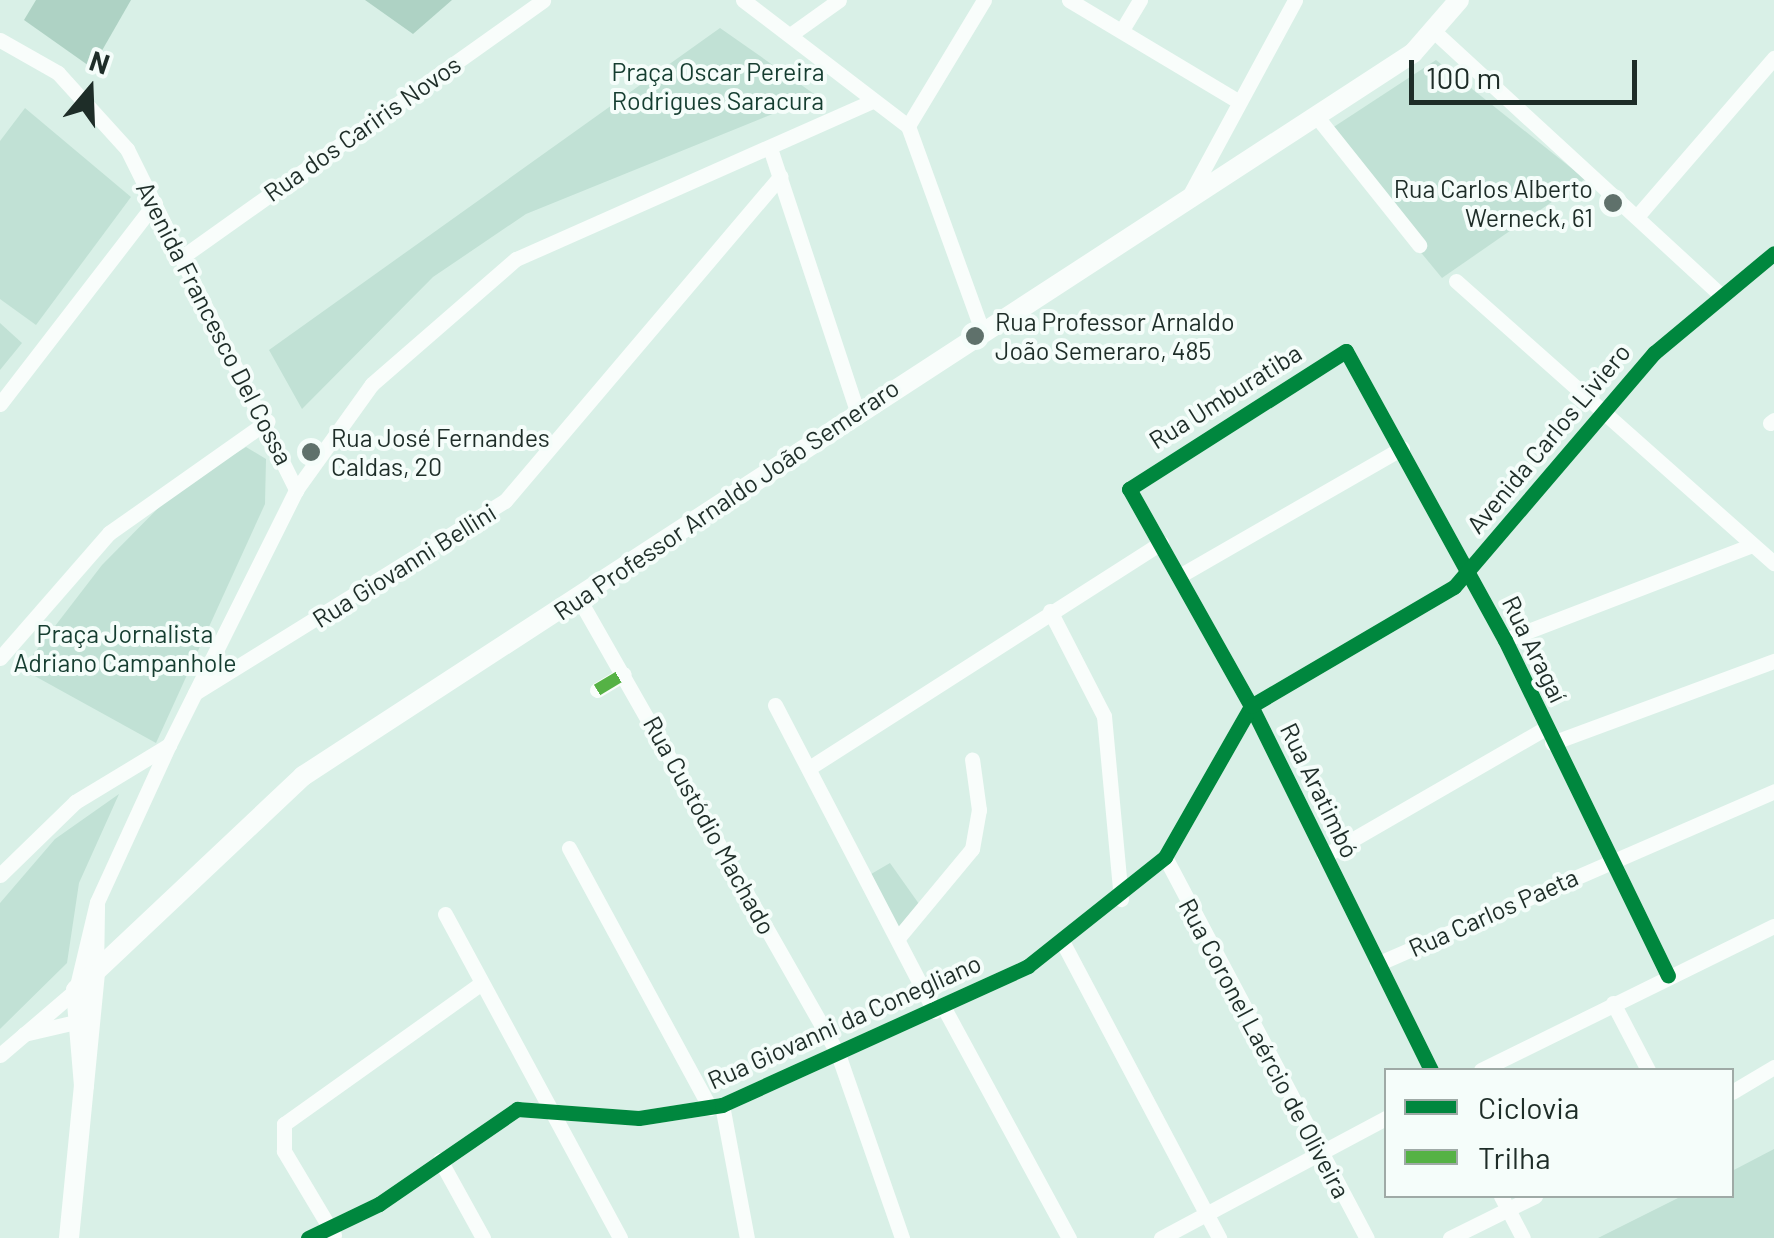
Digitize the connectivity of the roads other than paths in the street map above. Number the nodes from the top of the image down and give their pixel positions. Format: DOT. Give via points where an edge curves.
graph roads {
  1 [pos="543,0"];
  2 [pos="743,0"];
  3 [pos="839,0"];
  4 [pos="984,0"];
  5 [pos="1069,0"];
  6 [pos="1140,0"];
  7 [pos="1295,0"];
  8 [pos="1459,0"];
  9 [pos="1122,30"];
  10 [pos="790,35"];
  11 [pos="1438,36"];
  12 [pos="0,40"];
  13 [pos="1774,58"];
  14 [pos="1236,100"];
  15 [pos="873,101"];
  16 [pos="1317,117"];
  17 [pos="908,126"];
  18 [pos="771,151"];
  19 [pos="781,176"];
  20 [pos="1186,201"];
  21 [pos="155,203"];
  22 [pos="1640,213"];
  23 [pos="1419,245"];
  24 [pos="1774,254"];
  25 [pos="182,256"];
  26 [pos="1456,281"];
  27 [pos="1721,295"];
  28 [pos="982,330"];
  29 [pos="1346,351"];
  30 [pos="0,404"];
  31 [pos="857,411"];
  32 [pos="1598,414"];
  33 [pos="268,421"];
  34 [pos="1402,448"];
  35 [pos="1132,483"];
  36 [pos="296,490"];
  37 [pos="1160,542"];
  38 [pos="1750,546"];
  39 [pos="1774,564"];
  40 [pos="1469,572"];
  41 [pos="1181,575"];
  42 [pos="579,599"];
  43 [pos="1050,610"];
  44 [pos="1505,640"];
  45 [pos="0,658"];
  46 [pos="1774,660"];
  47 [pos="624,674"];
  48 [pos="598,690"];
  49 [pos="194,694"];
  50 [pos="776,706"];
  51 [pos="1251,706"];
  52 [pos="1549,735"];
  53 [pos="170,745"];
  54 [pos="972,759"];
  55 [pos="809,768"];
  56 [pos="1774,792"];
  57 [pos="569,848"];
  58 [pos="1324,856"];
  59 [pos="1165,857"];
  60 [pos="1607,861"];
  61 [pos="0,874"];
  62 [pos="1121,899"];
  63 [pos="96,902"];
  64 [pos="444,914"];
  65 [pos="1774,926"];
  66 [pos="898,938"];
  67 [pos="1062,941"];
  68 [pos="1377,964"];
  69 [pos="96,975"];
  70 [pos="1668,975"];
  71 [pos="478,985"];
  72 [pos="76,990"];
  73 [pos="1613,1003"];
  74 [pos="939,1009"];
  75 [pos="82,1021"];
  76 [pos="20,1035"];
  77 [pos="838,1054"];
  78 [pos="0,1055"];
  79 [pos="1430,1068"];
  80 [pos="1486,1068"];
  81 [pos="1647,1068"];
  82 [pos="1774,1068"];
  83 [pos="1734,1091"];
  84 [pos="716,1106"];
  85 [pos="547,1108"];
  86 [pos="1384,1119"];
  87 [pos="1320,1152"];
  88 [pos="440,1160"];
  89 [pos="1505,1202"];
  90 [pos="1207,1214"];
  91 [pos="334,1234"];
  92 [pos="69,1238"];
  93 [pos="308,1238"];
  94 [pos="483,1238"];
  95 [pos="620,1238"];
  96 [pos="747,1238"];
  97 [pos="902,1238"];
  98 [pos="1069,1238"];
  99 [pos="1161,1238"];
  100 [pos="1219,1238"];
  101 [pos="1366,1238"];
  102 [pos="1450,1238"];
  103 [pos="1523,1238"];
  1 -- 25 [label="street, Rua dos Cariris Novos"];
  2 -- 10 [label="street"];
  3 -- 10 [label="street"];
  4 -- 17 [label="street"];
  5 -- 9 [label="street"];
  6 -- 9 [label="street"];
  7 -- 14 [label="street"];
  8 -- 11 [label="main road, Rua Professor Arnaldo João Semeraro"];
  9 -- 14 [label="street"];
  10 -- 15 [label="street"];
  11 -- 16 [label="main road, Rua Professor Arnaldo João Semeraro"];
  11 -- 22 [label="street"];
  12 -- 21 [label="street, Avenida Francesco Del Cossa" via="95,105"];
  13 -- 22 [label="street"];
  14 -- 20 [label="street"];
  15 -- 17 [label="street"];
  15 -- 18 [label="street"];
  16 -- 20 [label="main road, Rua Professor Arnaldo João Semeraro"];
  16 -- 23 [label="street"];
  17 -- 28 [label="street"];
  18 -- 19 [label="street"];
  18 -- 36 [label="street" via="620,206 482,283 372,384"];
  19 -- 31 [label="street"];
  19 -- 49 [label="street, Rua Giovanni Bellini" via="506,501"];
  20 -- 28 [label="main road, Rua Professor Arnaldo João Semeraro"];
  21 -- 25 [label="street, Avenida Francesco Del Cossa"];
  21 -- 30 [label="street"];
  22 -- 27 [label="street"];
  24 -- 27 [label="street, Avenida Carlos Liviero"];
  25 -- 33 [label="street, Avenida Francesco Del Cossa"];
  26 -- 32 [label="street"];
  27 -- 32 [label="street, Avenida Carlos Liviero"];
  28 -- 31 [label="main road, Rua Professor Arnaldo João Semeraro"];
  29 -- 34 [label="street, Rua Aragaí"];
  29 -- 35 [label="street, Rua Umburatiba"];
  31 -- 42 [label="main road, Rua Professor Arnaldo João Semeraro"];
  32 -- 38 [label="street"];
  32 -- 40 [label="street, Avenida Carlos Liviero"];
  33 -- 36 [label="street, Avenida Francesco Del Cossa"];
  33 -- 45 [label="street" via="109,533"];
  34 -- 40 [label="street, Rua Aragaí"];
  34 -- 41 [label="street"];
  35 -- 37 [label="street, Rua Aratimbó"];
  36 -- 49 [label="street"];
  37 -- 41 [label="street, Rua Aratimbó"];
  37 -- 43 [label="street"];
  38 -- 39 [label="street"];
  38 -- 44 [label="street"];
  40 -- 44 [label="street, Rua Aragaí"];
  40 -- 51 [label="street, Avenida Carlos Liviero"];
  41 -- 51 [label="street, Rua Aratimbó"];
  42 -- 47 [label="street, Rua Custódio Machado"];
  42 -- 69 [label="main road, Rua Professor Arnaldo João Semeraro" via="420,692 303,776"];
  43 -- 55 [label="street"];
  43 -- 62 [label="street" via="1111,747"];
  44 -- 52 [label="street, Rua Aragaí"];
  46 -- 52 [label="street"];
  47 -- 48 [label="street"];
  47 -- 77 [label="street, Rua Custódio Machado"];
  49 -- 53 [label="street"];
  50 -- 55 [label="street"];
  51 -- 58 [label="street, Rua Aratimbó"];
  51 -- 59 [label="street, Rua Giovanni da Conegliano"];
  52 -- 58 [label="street"];
  52 -- 60 [label="street, Rua Aragaí"];
  53 -- 61 [label="street" via="75,802"];
  53 -- 63 [label="street"];
  54 -- 66 [label="street" via="972,849"];
  55 -- 66 [label="street"];
  56 -- 60 [label="street, Rua Carlos Paeta"];
  57 -- 84 [label="street"];
  58 -- 68 [label="street, Rua Aratimbó"];
  59 -- 62 [label="street, Rua Giovanni da Conegliano"];
  59 -- 87 [label="street, Rua Coronel Laércio de Oliveira"];
  60 -- 68 [label="street, Rua Carlos Paeta"];
  60 -- 70 [label="street, Rua Aragaí"];
  62 -- 67 [label="street, Rua Giovanni da Conegliano"];
  63 -- 69 [label="street"];
  63 -- 72 [label="street"];
  64 -- 71 [label="street"];
  65 -- 70 [label="street"];
  66 -- 74 [label="street"];
  67 -- 74 [label="street, Rua Giovanni da Conegliano"];
  67 -- 90 [label="street"];
  68 -- 79 [label="street, Rua Aratimbó"];
  69 -- 72 [label="main road, Rua Professor Arnaldo João Semeraro"];
  69 -- 75 [label="main road"];
  70 -- 73 [label="street"];
  71 -- 85 [label="street"];
  71 -- 91 [label="street" via="280,1130"];
  72 -- 75 [label="main road"];
  72 -- 76 [label="street, Rua Professor Arnaldo João Semeraro"];
  73 -- 80 [label="street"];
  73 -- 81 [label="street"];
  74 -- 77 [label="street, Rua Giovanni da Conegliano"];
  74 -- 98 [label="street"];
  75 -- 76 [label="street"];
  75 -- 92 [label="main road" via="84,1086"];
  76 -- 78 [label="street, Rua Professor Arnaldo João Semeraro"];
  77 -- 84 [label="street, Rua Giovanni da Conegliano"];
  77 -- 97 [label="street, Rua Custódio Machado" via="868,1161"];
  82 -- 83 [label="street"];
  84 -- 85 [label="street, Rua Giovanni da Conegliano" via="639,1118"];
  84 -- 96 [label="street"];
  85 -- 88 [label="street, Rua Giovanni da Conegliano" via="492,1118"];
  85 -- 95 [label="street"];
  86 -- 87 [label="street"];
  87 -- 90 [label="street"];
  87 -- 101 [label="street, Rua Coronel Laércio de Oliveira"];
  88 -- 91 [label="street, Rua Giovanni da Conegliano"];
  88 -- 94 [label="street"];
  89 -- 102 [label="street"];
  89 -- 103 [label="street"];
  90 -- 99 [label="street"];
  90 -- 100 [label="street"];
  91 -- 93 [label="street, Rua Giovanni da Conegliano"];
}
